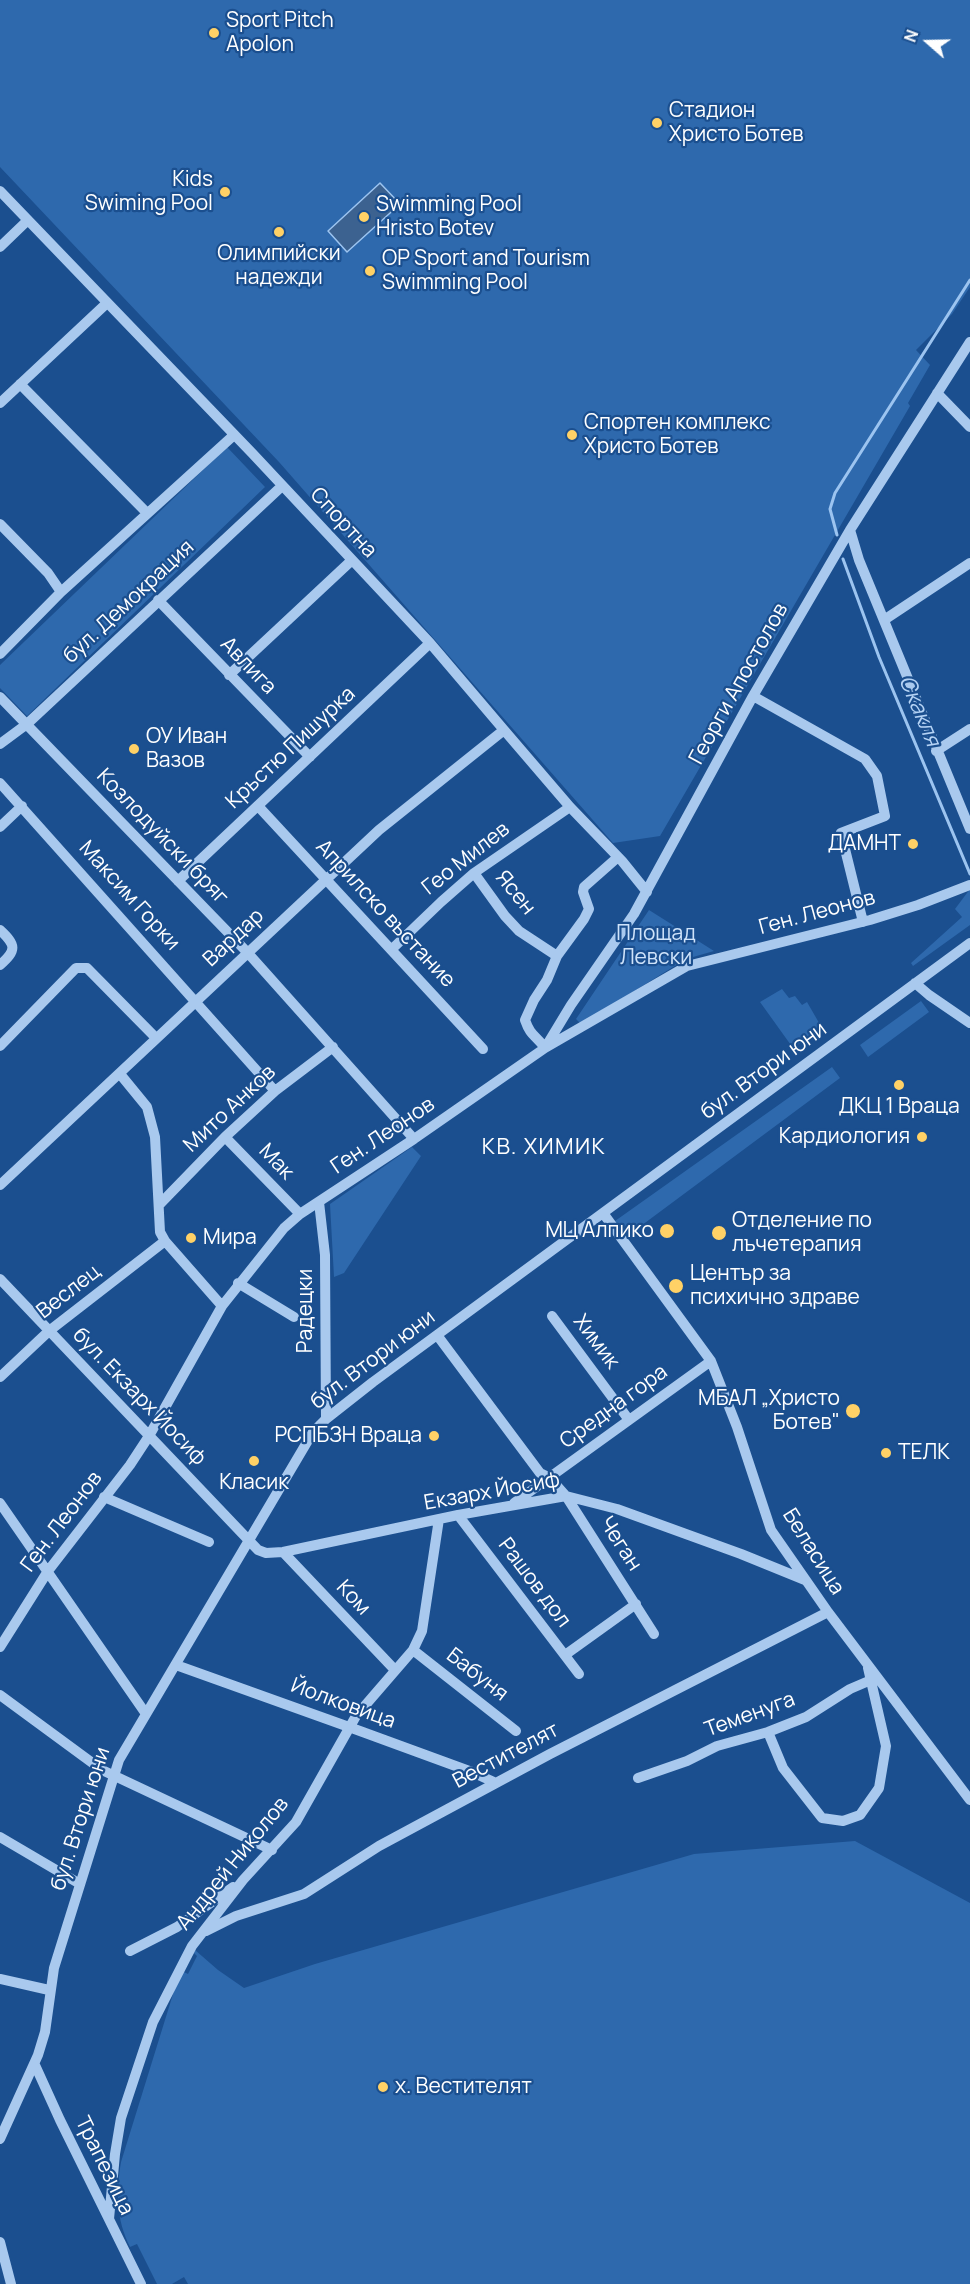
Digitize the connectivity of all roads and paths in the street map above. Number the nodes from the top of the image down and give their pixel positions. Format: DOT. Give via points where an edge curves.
graph roads {
  1 [pos="0,192"];
  2 [pos="28,220"];
  3 [pos="0,247"];
  4 [pos="107,303"];
  5 [pos="970,342"];
  6 [pos="20,384"];
  7 [pos="937,393"];
  8 [pos="0,403"];
  9 [pos="970,427"];
  10 [pos="234,435"];
  11 [pos="282,486"];
  12 [pos="147,513"];
  13 [pos="0,524"];
  14 [pos="850,530"];
  15 [pos="351,561"];
  16 [pos="970,563"];
  17 [pos="61,592"];
  18 [pos="158,600"];
  19 [pos="884,620"];
  20 [pos="430,643"];
  21 [pos="0,654"];
  22 [pos="229,675"];
  23 [pos="753,696"];
  24 [pos="0,697"];
  25 [pos="27,724"];
  26 [pos="970,729"];
  27 [pos="504,730"];
  28 [pos="0,744"];
  29 [pos="936,751"];
  30 [pos="310,758"];
  31 [pos="0,783"];
  32 [pos="22,806"];
  33 [pos="258,806"];
  34 [pos="570,807"];
  35 [pos="0,827"];
  36 [pos="970,829"];
  37 [pos="618,857"];
  38 [pos="474,873"];
  39 [pos="325,879"];
  40 [pos="178,881"];
  41 [pos="970,885"];
  42 [pos="647,892"];
  43 [pos="863,922"];
  44 [pos="0,930"];
  45 [pos="970,943"];
  46 [pos="392,949"];
  47 [pos="247,952"];
  48 [pos="557,956"];
  49 [pos="0,965"];
  50 [pos="915,983"];
  51 [pos="195,1000"];
  52 [pos="970,1023"];
  53 [pos="156,1038"];
  54 [pos="0,1046"];
  55 [pos="333,1047"];
  56 [pos="545,1048"];
  57 [pos="483,1049"];
  58 [pos="120,1074"];
  59 [pos="275,1091"];
  60 [pos="225,1137"];
  61 [pos="414,1139"];
  62 [pos="0,1185"];
  63 [pos="319,1203"];
  64 [pos="159,1205"];
  65 [pos="603,1213"];
  66 [pos="300,1214"];
  67 [pos="165,1241"];
  68 [pos="0,1279"];
  69 [pos="238,1283"];
  70 [pos="222,1306"];
  71 [pos="552,1316"];
  72 [pos="294,1317"];
  73 [pos="49,1331"];
  74 [pos="437,1335"];
  75 [pos="711,1361"];
  76 [pos="0,1377"];
  77 [pos="326,1419"];
  78 [pos="629,1420"];
  79 [pos="149,1436"];
  80 [pos="550,1478"];
  81 [pos="566,1496"];
  82 [pos="104,1497"];
  83 [pos="0,1503"];
  84 [pos="510,1506"];
  85 [pos="458,1515"];
  86 [pos="439,1520"];
  87 [pos="250,1541"];
  88 [pos="209,1542"];
  89 [pos="283,1552"];
  90 [pos="48,1571"];
  91 [pos="805,1580"];
  92 [pos="636,1604"];
  93 [pos="828,1612"];
  94 [pos="654,1634"];
  95 [pos="0,1647"];
  96 [pos="413,1650"];
  97 [pos="565,1655"];
  98 [pos="867,1662"];
  99 [pos="176,1665"];
  100 [pos="395,1670"];
  101 [pos="579,1674"];
  102 [pos="872,1680"];
  103 [pos="0,1695"];
  104 [pos="146,1714"];
  105 [pos="349,1727"];
  106 [pos="516,1731"];
  107 [pos="768,1732"];
  108 [pos="113,1776"];
  109 [pos="638,1778"];
  110 [pos="496,1783"];
  111 [pos="970,1800"];
  112 [pos="0,1837"];
  113 [pos="272,1850"];
  114 [pos="243,1880"];
  115 [pos="80,1884"];
  116 [pos="203,1932"];
  117 [pos="130,1951"];
  118 [pos="0,1979"];
  119 [pos="49,1990"];
  120 [pos="35,2065"];
  121 [pos="0,2139"];
  122 [pos="109,2219"];
  123 [pos="0,2242"];
  124 [pos="11,2284"];
  125 [pos="141,2284"];
  1 -- 2 [label="street, Спортна"];
  2 -- 3 [label="street"];
  2 -- 4 [label="street, Спортна"];
  4 -- 6 [label="street"];
  4 -- 10 [label="street, Спортна"];
  5 -- 7 [label="street, Георги Апостолов"];
  6 -- 8 [label="street"];
  6 -- 12 [label="street"];
  7 -- 9 [label="street"];
  7 -- 14 [label="street, Георги Апостолов"];
  10 -- 11 [label="street, Спортна"];
  10 -- 12 [label="street"];
  11 -- 15 [label="street, Спортна"];
  11 -- 18 [label="street, бул. Демокрация"];
  12 -- 17 [label="street"];
  13 -- 17 [label="street" via="48,573"];
  14 -- 19 [label="street"];
  14 -- 23 [label="street, Георги Апостолов"];
  15 -- 20 [label="street, Спортна"];
  15 -- 22 [label="street"];
  16 -- 19 [label="street"];
  17 -- 21 [label="street"];
  18 -- 22 [label="street, Авлига"];
  18 -- 25 [label="street, бул. Демокрация"];
  19 -- 29 [label="street"];
  20 -- 27 [label="street, Спортна"];
  20 -- 30 [label="street, Кръстю Пишурка"];
  22 -- 30 [label="street, Авлига"];
  23 -- 42 [label="street, Георги Апостолов"];
  23 -- 43 [label="street" via="865,759 877,776 885,816 841,833"];
  24 -- 25 [label="street, Козлодуйски бряг"];
  25 -- 28 [label="street, бул. Демокрация"];
  25 -- 40 [label="street, Козлодуйски бряг"];
  26 -- 29 [label="street"];
  27 -- 34 [label="street, Спортна"];
  27 -- 39 [label="street, Вардар"];
  29 -- 36 [label="street"];
  30 -- 33 [label="street, Кръстю Пишурка"];
  31 -- 32 [label="street, Максим Горки"];
  32 -- 35 [label="street"];
  32 -- 51 [label="street, Максим Горки"];
  33 -- 39 [label="street, Априлско въстание"];
  33 -- 40 [label="street, Кръстю Пишурка"];
  34 -- 37 [label="street, Спортна"];
  34 -- 38 [label="street, Гео Милев"];
  37 -- 42 [label="street, Спортна"];
  37 -- 48 [label="street" via="584,887 589,909"];
  38 -- 46 [label="street, Гео Милев"];
  38 -- 48 [label="street, Ясен" via="519,931"];
  39 -- 46 [label="street, Априлско въстание"];
  39 -- 47 [label="street, Вардар"];
  40 -- 47 [label="street, Козлодуйски бряг"];
  41 -- 43 [label="street, Ген. Леонов"];
  42 -- 56 [label="street, Георги Апостолов"];
  43 -- 56 [label="street, Ген. Леонов" via="687,966"];
  44 -- 49 [label="street" via="14,947"];
  45 -- 50 [label="street, бул. Втори юни"];
  46 -- 57 [label="street, Априлско въстание"];
  47 -- 51 [label="street, Вардар"];
  47 -- 55 [label="street, Козлодуйски бряг"];
  48 -- 56 [label="street" via="525,1020 530,1033"];
  50 -- 52 [label="street"];
  50 -- 65 [label="street, бул. Втори юни"];
  51 -- 53 [label="street, Вардар"];
  51 -- 59 [label="street, Максим Горки"];
  53 -- 54 [label="street" via="87,968 81,967"];
  53 -- 58 [label="street, Вардар"];
  55 -- 59 [label="street, Мито Анков"];
  55 -- 61 [label="street, Козлодуйски бряг"];
  56 -- 61 [label="street, Ген. Леонов"];
  58 -- 62 [label="street, Вардар"];
  58 -- 64 [label="street" via="147,1107 155,1137"];
  59 -- 60 [label="street, Мито Анков"];
  60 -- 64 [label="street, Мито Анков"];
  60 -- 66 [label="street, Мак"];
  61 -- 63 [label="street, Ген. Леонов"];
  63 -- 66 [label="street, Ген. Леонов"];
  63 -- 77 [label="street, Радецки" via="325,1255"];
  64 -- 67 [label="street" via="160,1232"];
  65 -- 74 [label="street, бул. Втори юни"];
  65 -- 75 [label="street, Беласица"];
  66 -- 69 [label="street, Ген. Леонов"];
  67 -- 70 [label="street"];
  67 -- 73 [label="street, Веслец"];
  68 -- 73 [label="street, бул. Екзарх Йосиф"];
  69 -- 70 [label="street, Ген. Леонов"];
  69 -- 72 [label="street"];
  70 -- 79 [label="street, Ген. Леонов"];
  71 -- 78 [label="street, Химик"];
  73 -- 76 [label="street, Веслец"];
  73 -- 79 [label="street, бул. Екзарх Йосиф"];
  74 -- 77 [label="street, бул. Втори юни"];
  74 -- 80 [label="street, Чеган" via="540,1473"];
  75 -- 78 [label="street, Средна гора"];
  75 -- 91 [label="street, Беласица" via="771,1530"];
  77 -- 87 [label="street, бул. Втори юни" via="303,1448"];
  78 -- 80 [label="street, Средна гора"];
  79 -- 82 [label="street, Ген. Леонов"];
  79 -- 87 [label="street, бул. Екзарх Йосиф"];
  80 -- 81 [label="street, Чеган"];
  80 -- 84 [label="street, Средна гора"];
  81 -- 84 [label="street, Екзарх Йосиф"];
  81 -- 91 [label="street, Екзарх Йосиф" via="617,1509"];
  81 -- 92 [label="street, Чеган"];
  82 -- 88 [label="street"];
  82 -- 90 [label="street, Ген. Леонов"];
  83 -- 90 [label="street"];
  84 -- 85 [label="street, Екзарх Йосиф"];
  85 -- 86 [label="street, Екзарх Йосиф"];
  85 -- 97 [label="street, Рашов дол"];
  86 -- 89 [label="street, Екзарх Йосиф"];
  86 -- 96 [label="street, Андрей Николов" via="422,1631"];
  87 -- 89 [label="street, Екзарх Йосиф" via="266,1553"];
  87 -- 99 [label="street, бул. Втори юни"];
  89 -- 100 [label="street, Ком"];
  90 -- 95 [label="street, Ген. Леонов"];
  90 -- 104 [label="street"];
  91 -- 93 [label="street, Беласица"];
  92 -- 94 [label="street, Чеган"];
  92 -- 97 [label="street"];
  93 -- 98 [label="street, Беласица"];
  93 -- 110 [label="street, Вестителят"];
  96 -- 100 [label="street, Андрей Николов"];
  96 -- 106 [label="street, Бабуня"];
  97 -- 101 [label="street, Рашов дол"];
  98 -- 102 [label="street"];
  98 -- 111 [label="street, Беласица"];
  99 -- 104 [label="street, бул. Втори юни"];
  99 -- 105 [label="street, Йолковица"];
  100 -- 105 [label="street, Андрей Николов"];
  102 -- 107 [label="street, Теменуга" via="806,1717"];
  102 -- 107 [label="street" via="886,1746 879,1788 860,1815 843,1821 822,1818 783,1768"];
  103 -- 108 [label="street"];
  104 -- 108 [label="street, бул. Втори юни" via="123,1750"];
  105 -- 110 [label="street, Йолковица"];
  105 -- 113 [label="street, Андрей Николов" via="296,1821"];
  107 -- 109 [label="street, Теменуга" via="717,1746"];
  108 -- 113 [label="street"];
  108 -- 115 [label="street, бул. Втори юни"];
  110 -- 116 [label="street, Вестителят" via="379,1846 304,1894 236,1916"];
  112 -- 115 [label="street"];
  113 -- 114 [label="street, Андрей Николов"];
  114 -- 116 [label="street, Андрей Николов"];
  114 -- 117 [label="street" via="177,1927"];
  115 -- 119 [label="street, бул. Втори юни"];
  116 -- 122 [label="street, Андрей Николов" via="153,2022 133,2077 115,2154"];
  118 -- 119 [label="street"];
  119 -- 120 [label="street, бул. Втори юни" via="45,2032"];
  120 -- 121 [label="street, бул. Втори юни"];
  120 -- 122 [label="street, Трапезица"];
  122 -- 125 [label="street, Трапезица"];
  123 -- 124 [label="street"];
}
